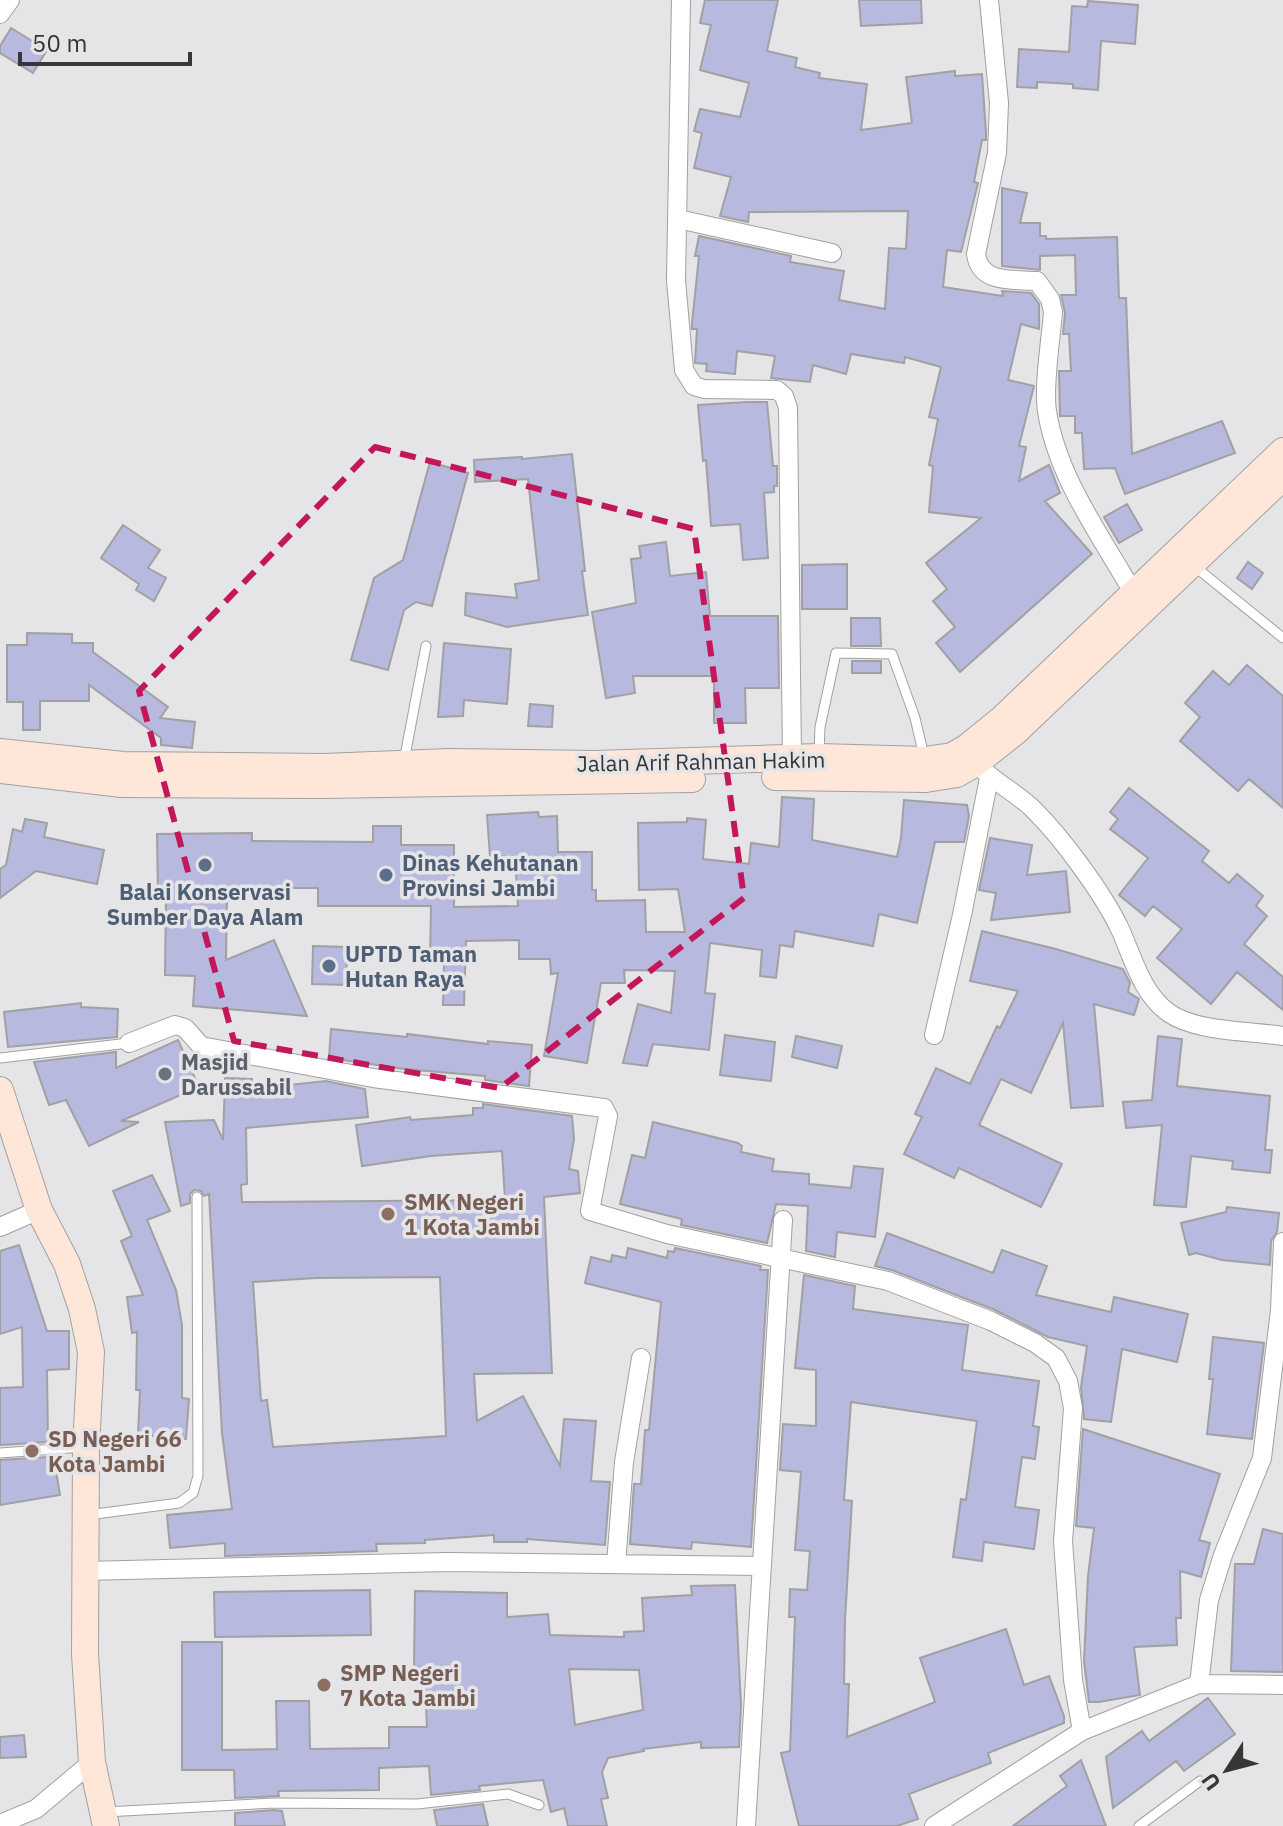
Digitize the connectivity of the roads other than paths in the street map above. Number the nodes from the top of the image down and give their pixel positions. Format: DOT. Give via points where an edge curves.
graph roads {
  1 [pos="10,0"];
  2 [pos="681,0"];
  3 [pos="989,0"];
  4 [pos="0,14"];
  5 [pos="678,219"];
  6 [pos="832,253"];
  7 [pos="1283,451"];
  8 [pos="1283,477"];
  9 [pos="1186,557"];
  10 [pos="1134,594"];
  11 [pos="1283,638"];
  12 [pos="426,646"];
  13 [pos="0,752"];
  14 [pos="792,759"];
  15 [pos="404,764"];
  16 [pos="819,766"];
  17 [pos="926,769"];
  18 [pos="0,770"];
  19 [pos="983,771"];
  20 [pos="934,1035"];
  21 [pos="1283,1036"];
  22 [pos="129,1043"];
  23 [pos="0,1058"];
  24 [pos="0,1090"];
  25 [pos="197,1197"];
  26 [pos="39,1210"];
  27 [pos="783,1220"];
  28 [pos="0,1227"];
  29 [pos="1283,1242"];
  30 [pos="780,1259"];
  31 [pos="641,1358"];
  32 [pos="86,1447"];
  33 [pos="0,1453"];
  34 [pos="86,1515"];
  35 [pos="616,1564"];
  36 [pos="762,1566"];
  37 [pos="85,1571"];
  38 [pos="1199,1684"];
  39 [pos="1283,1685"];
  40 [pos="1082,1731"];
  41 [pos="92,1762"];
  42 [pos="1200,1781"];
  43 [pos="539,1805"];
  44 [pos="105,1819"];
  45 [pos="0,1824"];
  46 [pos="746,1826"];
  47 [pos="934,1826"];
  48 [pos="1139,1826"];
  1 -- 4 [label="street"];
  2 -- 5 [label="street"];
  3 -- 10 [label="street" via="999,103 997,153 978,264 990,277 1037,281 1050,299 1046,407 1056,452"];
  5 -- 6 [label="street"];
  5 -- 14 [label="street" via="676,280 689,380 704,389 777,390 788,408"];
  7 -- 9 [label="main road, Jalan Arif Rahman Hakim"];
  8 -- 9 [label="main road, Jalan Arif Rahman Hakim"];
  9 -- 10 [label="main road, Jalan Arif Rahman Hakim"];
  9 -- 11 [label="lane"];
  9 -- 19 [label="main road, Jalan Arif Rahman Hakim"];
  10 -- 17 [label="main road, Jalan Arif Rahman Hakim" via="1003,718 966,748"];
  12 -- 15 [label="lane"];
  13 -- 15 [label="main road, Jalan Arif Rahman Hakim" via="123,765"];
  14 -- 15 [label="main road, Jalan Arif Rahman Hakim"];
  14 -- 16 [label="main road, Jalan Arif Rahman Hakim"];
  16 -- 17 [label="main road, Jalan Arif Rahman Hakim"];
  16 -- 17 [label="lane" via="820,727 836,653 892,654"];
  16 -- 18 [label="main road, Jalan Arif Rahman Hakim" via="595,782 122,784"];
  17 -- 19 [label="main road, Jalan Arif Rahman Hakim"];
  19 -- 20 [label="street" via="962,915"];
  19 -- 21 [label="street" via="1032,807 1070,851 1118,926 1145,987 1169,1014 1188,1023"];
  22 -- 23 [label="lane"];
  22 -- 30 [label="street" via="175,1025 201,1046 373,1078 604,1108 608,1116 590,1211"];
  24 -- 26 [label="main road"];
  25 -- 34 [label="lane" via="198,1476 193,1493 179,1503"];
  26 -- 28 [label="street"];
  26 -- 32 [label="main road" via="67,1264 91,1352"];
  27 -- 30 [label="street"];
  29 -- 38 [label="street" via="1262,1458 1209,1600"];
  30 -- 36 [label="street"];
  30 -- 40 [label="street" via="888,1281 991,1321 1056,1358 1073,1408 1063,1541"];
  31 -- 35 [label="street" via="624,1462"];
  32 -- 33 [label="lane"];
  32 -- 34 [label="main road"];
  34 -- 37 [label="main road"];
  35 -- 36 [label="street"];
  35 -- 37 [label="street" via="446,1562"];
  36 -- 46 [label="street"];
  37 -- 41 [label="main road"];
  38 -- 39 [label="street"];
  38 -- 40 [label="street"];
  40 -- 47 [label="street"];
  41 -- 44 [label="main road"];
  41 -- 45 [label="street" via="36,1809"];
  42 -- 48 [label="lane"];
  43 -- 44 [label="lane" via="508,1794 417,1804 274,1803"];
}
